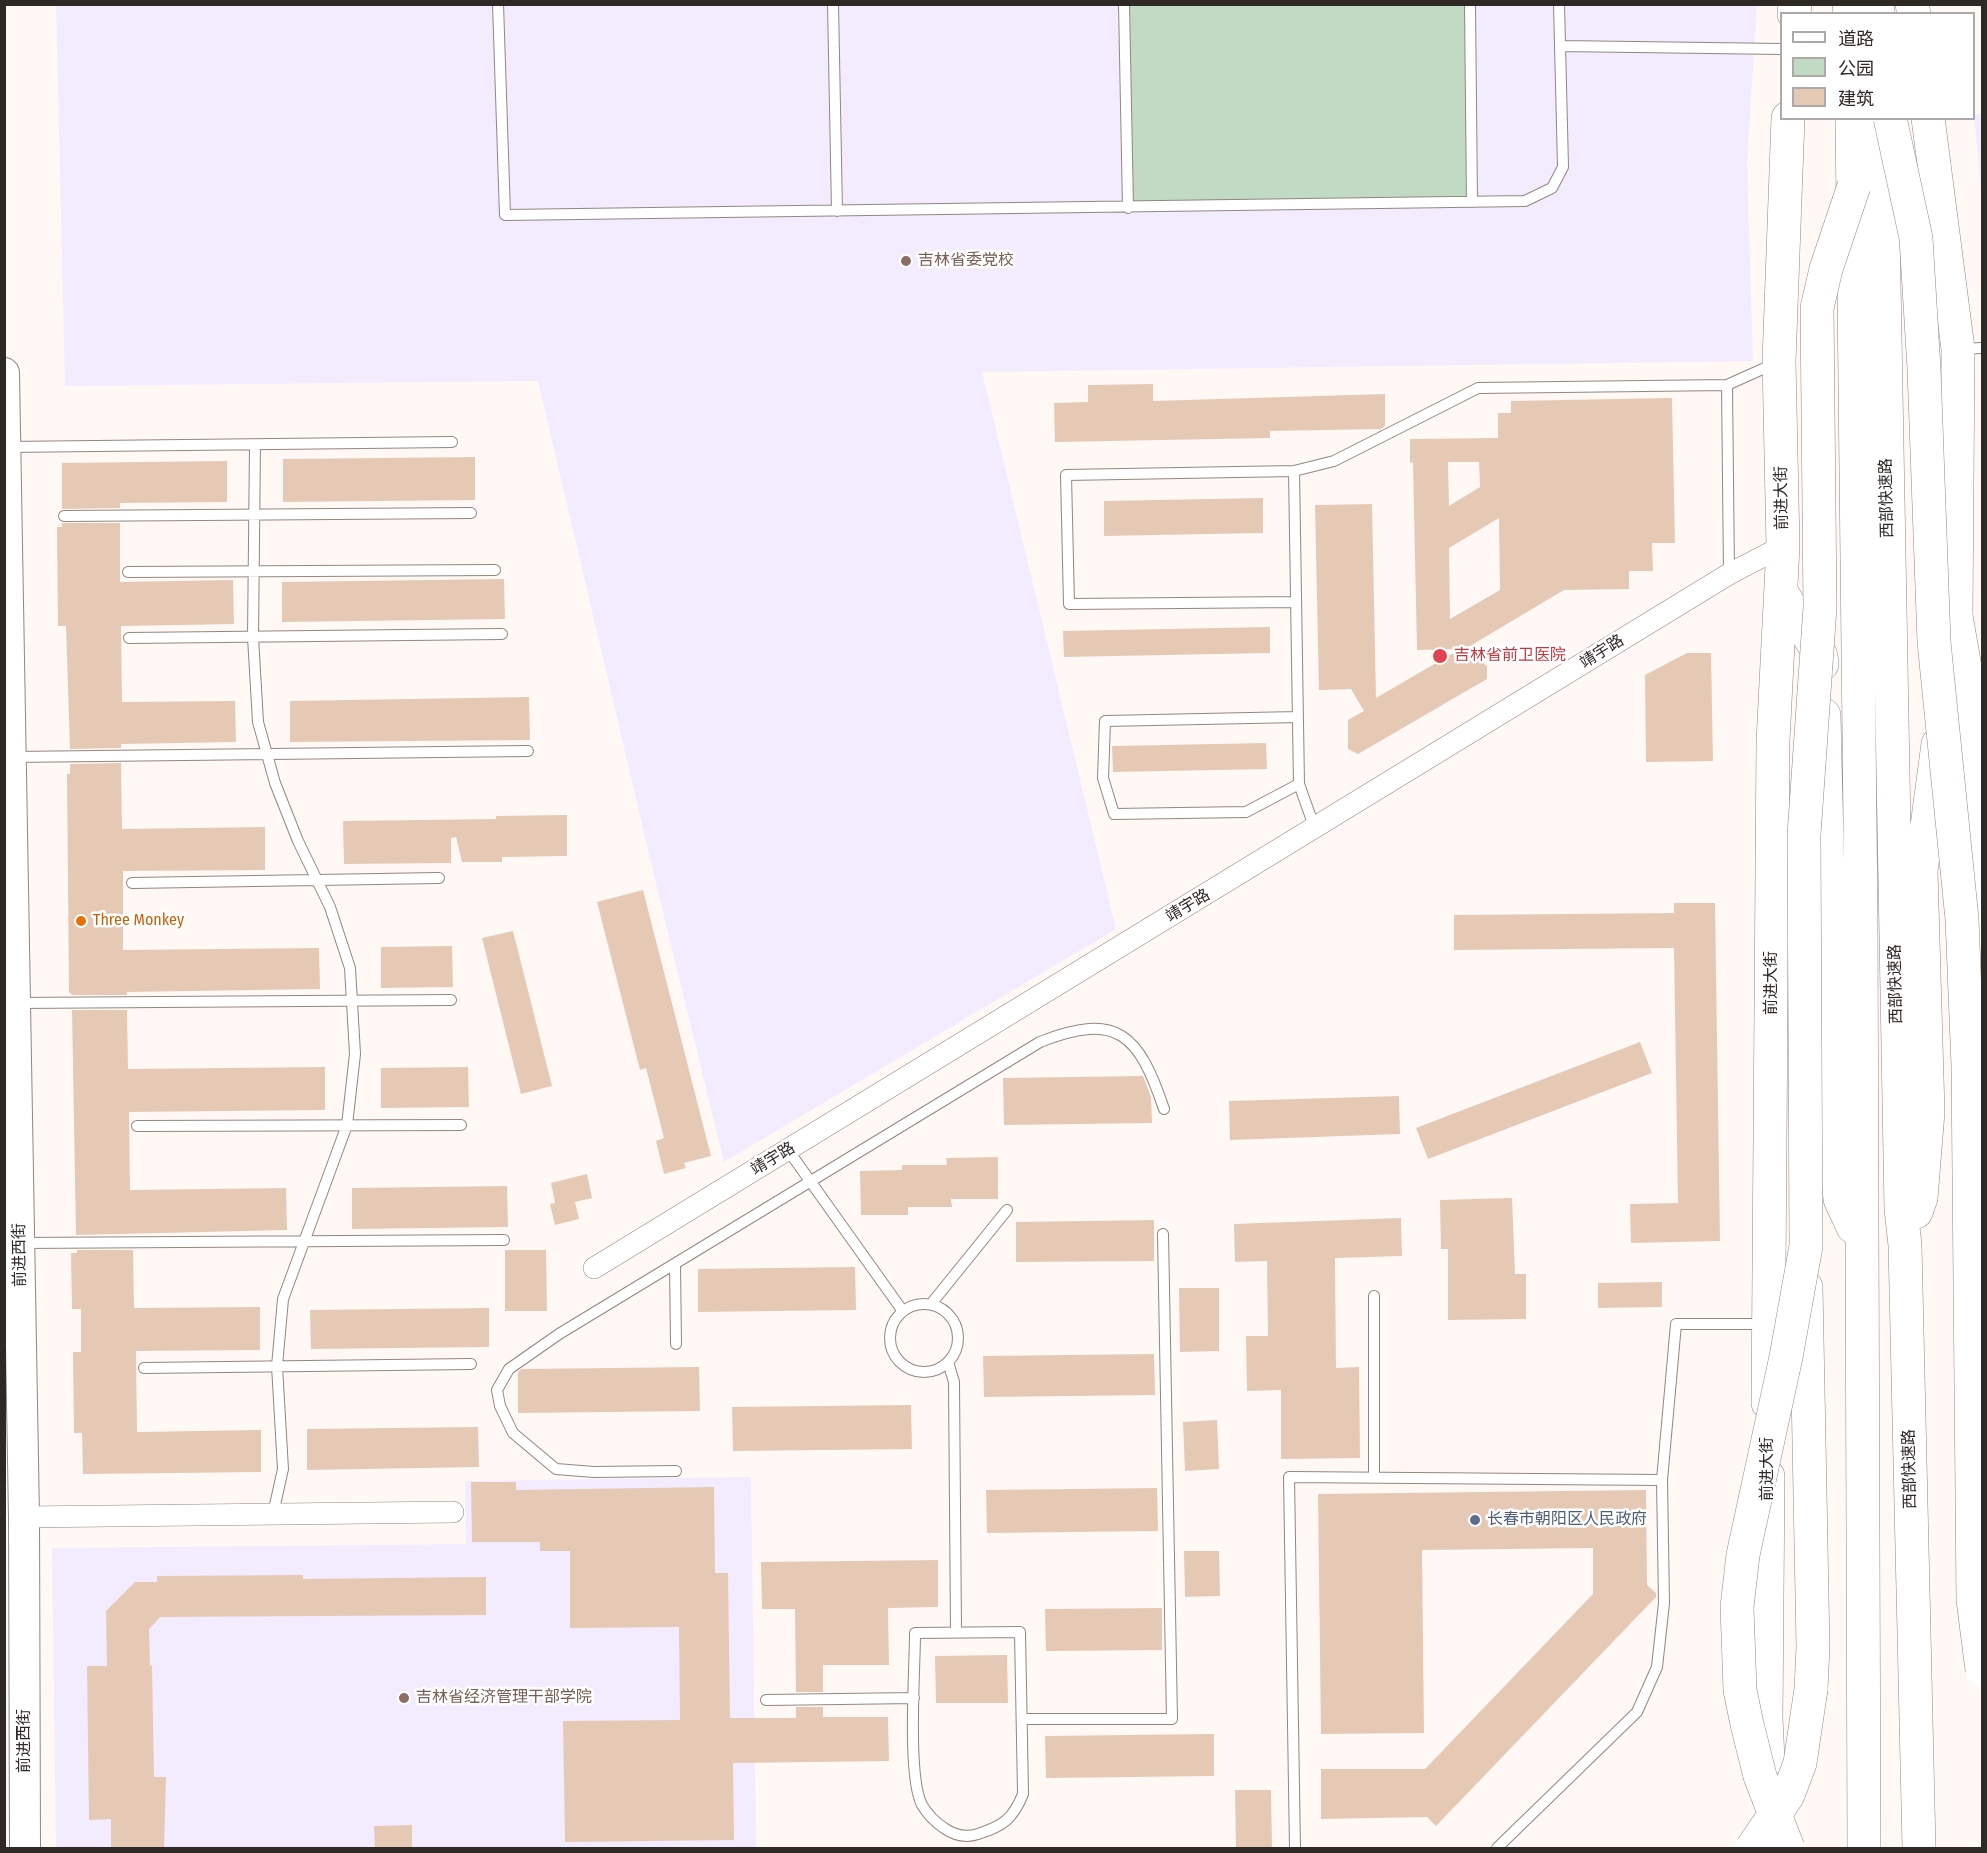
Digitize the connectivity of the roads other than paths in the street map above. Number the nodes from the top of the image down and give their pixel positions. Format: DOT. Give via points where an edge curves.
graph roads {
  1 [pos="498,4"];
  2 [pos="833,4"];
  3 [pos="1124,4"];
  4 [pos="1470,4"];
  5 [pos="1559,4"];
  6 [pos="1560,46"];
  7 [pos="1780,49"];
  8 [pos="1788,120"];
  9 [pos="1852,120"];
  10 [pos="1881,120"];
  11 [pos="1890,120"];
  12 [pos="1928,120"];
  13 [pos="1854,186"];
  14 [pos="1472,202"];
  15 [pos="1128,208"];
  16 [pos="837,211"];
  17 [pos="1970,349"];
  18 [pos="1779,361"];
  19 [pos="4,373"];
  20 [pos="1727,385"];
  21 [pos="452,442"];
  22 [pos="255,445"];
  23 [pos="6,447"];
  24 [pos="1294,471"];
  25 [pos="471,513"];
  26 [pos="254,515"];
  27 [pos="64,516"];
  28 [pos="1783,546"];
  29 [pos="495,570"];
  30 [pos="128,572"];
  31 [pos="254,572"];
  32 [pos="1729,574"];
  33 [pos="1782,593"];
  34 [pos="1295,602"];
  35 [pos="1956,616"];
  36 [pos="502,634"];
  37 [pos="253,637"];
  38 [pos="129,638"];
  39 [pos="1298,717"];
  40 [pos="528,751"];
  41 [pos="267,754"];
  42 [pos="12,757"];
  43 [pos="1299,784"];
  44 [pos="1315,829"];
  45 [pos="8,852"];
  46 [pos="439,878"];
  47 [pos="317,880"];
  48 [pos="132,883"];
  49 [pos="351,1000"];
  50 [pos="451,1000"];
  51 [pos="16,1003"];
  52 [pos="1983,1040"];
  53 [pos="1164,1109"];
  54 [pos="347,1125"];
  55 [pos="461,1125"];
  56 [pos="138,1126"];
  57 [pos="788,1150"];
  58 [pos="810,1184"];
  59 [pos="1007,1210"];
  60 [pos="1163,1234"];
  61 [pos="504,1240"];
  62 [pos="304,1241"];
  63 [pos="19,1244"];
  64 [pos="1905,1245"];
  65 [pos="1806,1246"];
  66 [pos="1862,1247"];
  67 [pos="675,1265"];
  68 [pos="594,1268"];
  69 [pos="1374,1296"];
  70 [pos="931,1304"];
  71 [pos="902,1310"];
  72 [pos="1769,1324"];
  73 [pos="676,1344"];
  74 [pos="948,1362"];
  75 [pos="471,1364"];
  76 [pos="277,1366"];
  77 [pos="144,1368"];
  78 [pos="1970,1458"];
  79 [pos="676,1471"];
  80 [pos="1374,1477"];
  81 [pos="1662,1480"];
  82 [pos="1983,1496"];
  83 [pos="453,1512"];
  84 [pos="273,1514"];
  85 [pos="24,1517"];
  86 [pos="956,1632"];
  87 [pos="1983,1670"];
  88 [pos="915,1698"];
  89 [pos="766,1700"];
  90 [pos="1022,1719"];
  91 [pos="1770,1796"];
  92 [pos="970,1843"];
  93 [pos="25,1848"];
  94 [pos="1295,1848"];
  95 [pos="1497,1848"];
  96 [pos="1752,1848"];
  97 [pos="1762,1848"];
  98 [pos="1776,1848"];
  99 [pos="1788,1848"];
  100 [pos="1864,1848"];
  101 [pos="1919,1848"];
  1 -- 16 [label="lane" via="505,215"];
  2 -- 16 [label="lane"];
  3 -- 15 [label="lane"];
  4 -- 14 [label="lane"];
  5 -- 6 [label="lane"];
  6 -- 7 [label="lane"];
  6 -- 14 [label="lane" via="1563,167 1552,188 1525,201"];
  8 -- 18 [label="main road, 前进大街"];
  9 -- 13 [label="main road, 西部快速路"];
  10 -- 64 [label="main road, 西部快速路" via="1894,915"];
  11 -- 78 [label="main road, bridge" via="1916,238 1932,621 1962,919 1968,1066"];
  12 -- 17 [label="main road"];
  13 -- 65 [label="main road, bridge" via="1817,308 1820,607 1804,835"];
  13 -- 66 [label="main road, 西部快速路"];
  14 -- 15 [label="lane"];
  15 -- 16 [label="lane"];
  17 -- 35 [label="main road"];
  18 -- 20 [label="lane"];
  18 -- 28 [label="main road, 前进大街"];
  19 -- 23 [label="street, 前进西街"];
  20 -- 24 [label="lane" via="1478,388 1334,461"];
  20 -- 32 [label="lane"];
  21 -- 22 [label="lane"];
  22 -- 23 [label="lane"];
  22 -- 26 [label="lane"];
  23 -- 42 [label="street, 前进西街"];
  24 -- 34 [label="lane"];
  24 -- 34 [label="lane" via="1066,475 1069,604"];
  25 -- 26 [label="lane"];
  26 -- 27 [label="lane"];
  26 -- 31 [label="lane"];
  28 -- 32 [label="street, 靖宇路"];
  28 -- 33 [label="main road, 前进大街"];
  29 -- 31 [label="lane"];
  30 -- 31 [label="lane"];
  31 -- 37 [label="lane"];
  32 -- 44 [label="street, 靖宇路"];
  33 -- 66 [label="main road" via="1821,656 1834,1142 1840,1199"];
  33 -- 72 [label="main road, 前进大街" via="1773,741"];
  34 -- 39 [label="lane"];
  35 -- 52 [label="main road" via="1972,707"];
  35 -- 64 [label="main road" via="1921,872 1928,1112 1921,1197"];
  36 -- 37 [label="lane"];
  37 -- 38 [label="lane"];
  37 -- 41 [label="lane" via="258,723"];
  39 -- 43 [label="lane"];
  39 -- 43 [label="lane" via="1105,722 1103,778 1114,814 1246,812"];
  40 -- 41 [label="lane"];
  41 -- 42 [label="lane"];
  41 -- 47 [label="lane" via="298,841"];
  42 -- 45 [label="street, 前进西街"];
  43 -- 44 [label="lane"];
  44 -- 57 [label="street, 靖宇路"];
  45 -- 51 [label="street, 前进西街"];
  46 -- 47 [label="lane"];
  47 -- 48 [label="lane"];
  47 -- 49 [label="lane" via="350,968"];
  49 -- 50 [label="lane"];
  49 -- 51 [label="lane"];
  49 -- 54 [label="lane" via="355,1054"];
  51 -- 63 [label="street, 前进西街"];
  53 -- 58 [label="lane" via="1153,1075 1129,1039 1101,1028 1072,1029 1040,1042"];
  54 -- 55 [label="lane"];
  54 -- 56 [label="lane"];
  54 -- 62 [label="lane"];
  57 -- 58 [label="lane"];
  57 -- 68 [label="street, 靖宇路"];
  58 -- 67 [label="lane"];
  58 -- 71 [label="lane"];
  59 -- 70 [label="lane"];
  60 -- 90 [label="lane" via="1172,1719"];
  61 -- 62 [label="lane"];
  62 -- 63 [label="lane"];
  62 -- 76 [label="lane" via="282,1299"];
  63 -- 85 [label="street, 前进西街"];
  64 -- 101 [label="main road, 西部快速路"];
  65 -- 96 [label="main road, bridge" via="1811,1689 1800,1763 1788,1795"];
  65 -- 99 [label="main road, bridge" via="1743,1555 1737,1607 1739,1670 1747,1724 1760,1776"];
  66 -- 100 [label="main road, 西部快速路"];
  67 -- 73 [label="lane"];
  67 -- 79 [label="lane" via="559,1334 509,1369 497,1390 513,1433 556,1469"];
  69 -- 80 [label="lane"];
  70 -- 71 [label="lane" via="920,1303"];
  70 -- 74 [label="lane" via="946,1311 957,1327 957,1346"];
  71 -- 74 [label="lane" via="895,1317 889,1336 894,1355 901,1363 919,1372 940,1368"];
  72 -- 81 [label="lane" via="1676,1324"];
  72 -- 91 [label="main road, 前进大街" via="1766,1718"];
  74 -- 86 [label="lane" via="954,1382"];
  75 -- 76 [label="lane"];
  76 -- 77 [label="lane"];
  76 -- 84 [label="lane" via="282,1469"];
  78 -- 82 [label="main road, bridge"];
  78 -- 87 [label="main road, bridge" via="1972,1600"];
  80 -- 81 [label="lane"];
  80 -- 94 [label="lane" via="1289,1477"];
  81 -- 95 [label="lane" via="1664,1603 1657,1667 1637,1712"];
  83 -- 84 [label="street"];
  84 -- 85 [label="street"];
  85 -- 93 [label="street, 前进西街" via="20,1748"];
  86 -- 88 [label="lane" via="915,1633"];
  86 -- 90 [label="lane" via="1020,1632"];
  88 -- 89 [label="lane"];
  88 -- 92 [label="lane" via="914,1777 922,1804 934,1821"];
  90 -- 92 [label="lane" via="1023,1794 1016,1811 999,1827"];
  91 -- 97 [label="main road"];
  91 -- 98 [label="main road, 前进大街"];
}
